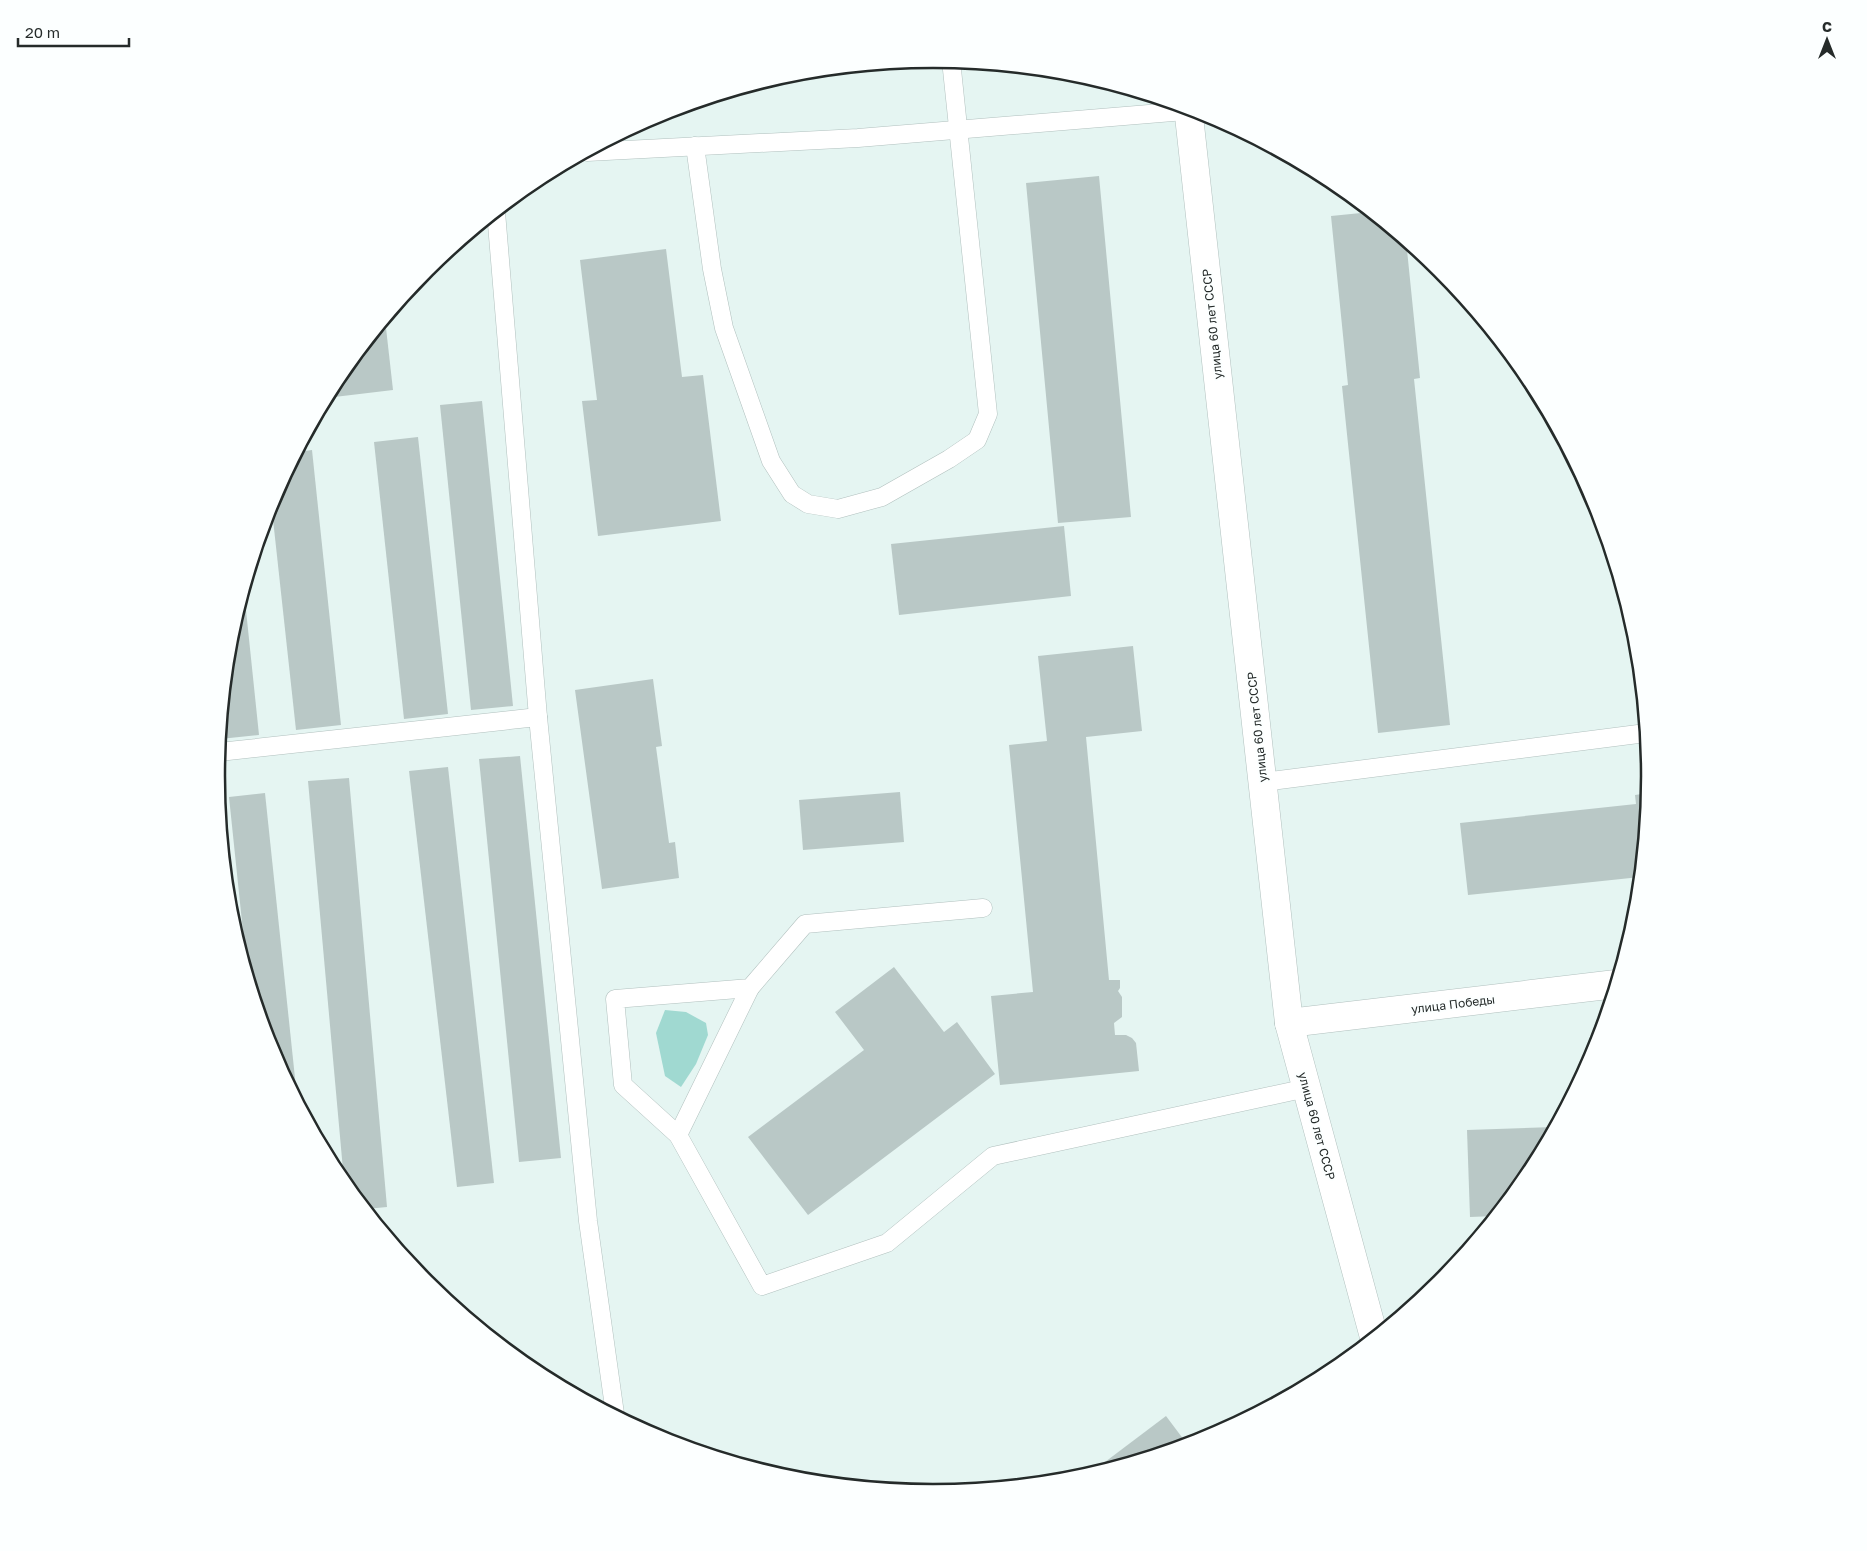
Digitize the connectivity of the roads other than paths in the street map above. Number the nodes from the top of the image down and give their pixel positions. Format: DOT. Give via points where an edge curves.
graph roads {
  1 [pos="952,68"];
  2 [pos="1178,111"];
  3 [pos="1192,116"];
  4 [pos="960,130"];
  5 [pos="695,146"];
  6 [pos="600,151"];
  7 [pos="497,219"];
  8 [pos="538,717"];
  9 [pos="1640,734"];
  10 [pos="226,751"];
  11 [pos="1263,782"];
  12 [pos="983,908"];
  13 [pos="1609,985"];
  14 [pos="750,988"];
  15 [pos="1290,1024"];
  16 [pos="1307,1088"];
  17 [pos="678,1135"];
  18 [pos="1372,1331"];
  19 [pos="614,1407"];
  1 -- 4 [label="lane"];
  2 -- 4 [label="lane"];
  3 -- 11 [label="street, улица 60 лет СССР"];
  4 -- 5 [label="lane"];
  4 -- 5 [label="lane" via="988,414 977,440 950,459 882,497 838,509 808,504 792,494 771,461 724,328 712,269"];
  5 -- 6 [label="lane"];
  7 -- 8 [label="lane"];
  8 -- 10 [label="lane"];
  8 -- 19 [label="lane" via="588,1221"];
  9 -- 11 [label="lane"];
  11 -- 15 [label="street, улица 60 лет СССР"];
  12 -- 14 [label="lane" via="805,924"];
  13 -- 15 [label="street, улица Победы"];
  14 -- 17 [label="lane"];
  14 -- 17 [label="lane" via="615,999 623,1085"];
  15 -- 16 [label="street, улица 60 лет СССР"];
  16 -- 17 [label="lane" via="993,1156 887,1243 762,1286"];
  16 -- 18 [label="street, улица 60 лет СССР"];
}
